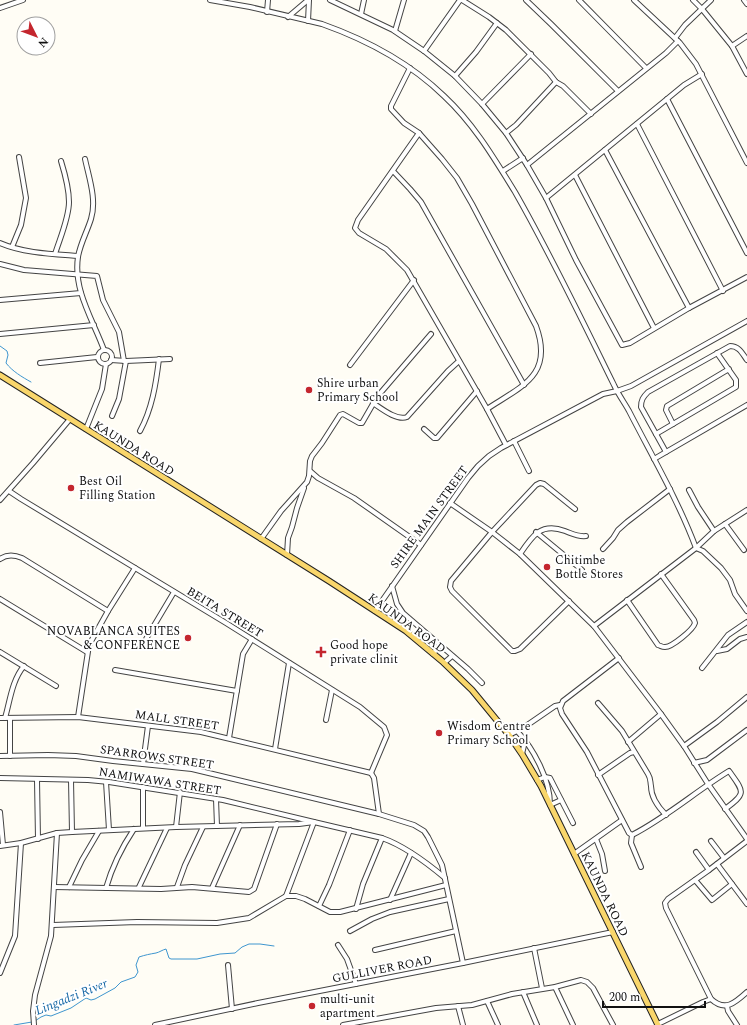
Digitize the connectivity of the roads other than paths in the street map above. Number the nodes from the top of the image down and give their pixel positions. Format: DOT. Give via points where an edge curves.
graph roads {
  1 [pos="23,0"];
  2 [pos="210,0"];
  3 [pos="268,0"];
  4 [pos="308,0"];
  5 [pos="330,0"];
  6 [pos="364,0"];
  7 [pos="404,0"];
  8 [pos="461,0"];
  9 [pos="526,0"];
  10 [pos="579,0"];
  11 [pos="634,0"];
  12 [pos="693,0"];
  13 [pos="711,0"];
  14 [pos="744,0"];
  15 [pos="747,4"];
  16 [pos="0,8"];
  17 [pos="702,9"];
  18 [pos="267,12"];
  19 [pos="361,14"];
  20 [pos="288,17"];
  21 [pos="308,22"];
  22 [pos="497,23"];
  23 [pos="395,31"];
  24 [pos="747,36"];
  25 [pos="676,39"];
  26 [pos="732,46"];
  27 [pos="424,51"];
  28 [pos="531,54"];
  29 [pos="410,68"];
  30 [pos="646,68"];
  31 [pos="702,74"];
  32 [pos="747,74"];
  33 [pos="455,76"];
  34 [pos="556,82"];
  35 [pos="618,91"];
  36 [pos="667,99"];
  37 [pos="482,104"];
  38 [pos="591,114"];
  39 [pos="637,124"];
  40 [pos="419,133"];
  41 [pos="506,133"];
  42 [pos="605,150"];
  43 [pos="19,156"];
  44 [pos="523,158"];
  45 [pos="85,160"];
  46 [pos="61,162"];
  47 [pos="747,163"];
  48 [pos="527,165"];
  49 [pos="393,171"];
  50 [pos="503,171"];
  51 [pos="575,174"];
  52 [pos="546,198"];
  53 [pos="0,242"];
  54 [pos="12,247"];
  55 [pos="747,253"];
  56 [pos="55,254"];
  57 [pos="78,256"];
  58 [pos="0,264"];
  59 [pos="78,274"];
  60 [pos="747,277"];
  61 [pos="414,280"];
  62 [pos="722,290"];
  63 [pos="81,293"];
  64 [pos="0,300"];
  65 [pos="689,308"];
  66 [pos="747,321"];
  67 [pos="94,325"];
  68 [pos="654,328"];
  69 [pos="0,334"];
  70 [pos="431,334"];
  71 [pos="104,350"];
  72 [pos="717,353"];
  73 [pos="97,357"];
  74 [pos="159,359"];
  75 [pos="170,359"];
  76 [pos="111,360"];
  77 [pos="747,360"];
  78 [pos="125,361"];
  79 [pos="459,361"];
  80 [pos="40,363"];
  81 [pos="106,364"];
  82 [pos="350,365"];
  83 [pos="729,370"];
  84 [pos="0,375"];
  85 [pos="524,385"];
  86 [pos="617,391"];
  87 [pos="477,392"];
  88 [pos="374,403"];
  89 [pos="747,405"];
  90 [pos="487,409"];
  91 [pos="112,416"];
  92 [pos="70,419"];
  93 [pos="673,424"];
  94 [pos="86,429"];
  95 [pos="424,429"];
  96 [pos="140,431"];
  97 [pos="656,434"];
  98 [pos="514,441"];
  99 [pos="506,445"];
  100 [pos="666,452"];
  101 [pos="654,459"];
  102 [pos="529,471"];
  103 [pos="310,472"];
  104 [pos="307,482"];
  105 [pos="670,489"];
  106 [pos="689,490"];
  107 [pos="9,491"];
  108 [pos="0,500"];
  109 [pos="450,503"];
  110 [pos="575,509"];
  111 [pos="747,510"];
  112 [pos="725,524"];
  113 [pos="714,531"];
  114 [pos="492,532"];
  115 [pos="536,532"];
  116 [pos="586,536"];
  117 [pos="261,539"];
  118 [pos="421,545"];
  119 [pos="696,548"];
  120 [pos="603,549"];
  121 [pos="744,550"];
  122 [pos="520,554"];
  123 [pos="287,555"];
  124 [pos="0,559"];
  125 [pos="135,568"];
  126 [pos="582,570"];
  127 [pos="661,574"];
  128 [pos="392,586"];
  129 [pos="174,592"];
  130 [pos="0,599"];
  131 [pos="569,600"];
  132 [pos="627,600"];
  133 [pos="108,611"];
  134 [pos="375,611"];
  135 [pos="747,612"];
  136 [pos="747,622"];
  137 [pos="594,626"];
  138 [pos="747,637"];
  139 [pos="146,639"];
  140 [pos="252,640"];
  141 [pos="440,645"];
  142 [pos="717,651"];
  143 [pos="0,652"];
  144 [pos="87,652"];
  145 [pos="433,654"];
  146 [pos="452,656"];
  147 [pos="619,658"];
  148 [pos="289,663"];
  149 [pos="444,663"];
  150 [pos="24,666"];
  151 [pos="702,668"];
  152 [pos="115,670"];
  153 [pos="482,683"];
  154 [pos="56,686"];
  155 [pos="237,690"];
  156 [pos="332,690"];
  157 [pos="747,697"];
  158 [pos="598,703"];
  159 [pos="560,705"];
  160 [pos="661,714"];
  161 [pos="78,717"];
  162 [pos="5,718"];
  163 [pos="326,720"];
  164 [pos="148,726"];
  165 [pos="747,730"];
  166 [pos="517,731"];
  167 [pos="509,735"];
  168 [pos="229,738"];
  169 [pos="525,741"];
  170 [pos="628,742"];
  171 [pos="684,746"];
  172 [pos="275,749"];
  173 [pos="532,752"];
  174 [pos="634,752"];
  175 [pos="0,756"];
  176 [pos="10,756"];
  177 [pos="523,756"];
  178 [pos="694,763"];
  179 [pos="143,764"];
  180 [pos="371,773"];
  181 [pos="598,775"];
  182 [pos="545,777"];
  183 [pos="0,778"];
  184 [pos="37,780"];
  185 [pos="72,780"];
  186 [pos="537,780"];
  187 [pos="106,782"];
  188 [pos="708,784"];
  189 [pos="143,787"];
  190 [pos="180,792"];
  191 [pos="216,799"];
  192 [pos="561,800"];
  193 [pos="550,805"];
  194 [pos="725,809"];
  195 [pos="0,812"];
  196 [pos="379,814"];
  197 [pos="666,815"];
  198 [pos="622,820"];
  199 [pos="314,822"];
  200 [pos="573,823"];
  201 [pos="277,824"];
  202 [pos="216,826"];
  203 [pos="240,826"];
  204 [pos="176,827"];
  205 [pos="203,827"];
  206 [pos="134,828"];
  207 [pos="143,828"];
  208 [pos="168,828"];
  209 [pos="109,830"];
  210 [pos="350,830"];
  211 [pos="99,831"];
  212 [pos="72,832"];
  213 [pos="57,833"];
  214 [pos="632,835"];
  215 [pos="382,838"];
  216 [pos="38,839"];
  217 [pos="596,839"];
  218 [pos="710,840"];
  219 [pos="747,840"];
  220 [pos="21,844"];
  221 [pos="2,846"];
  222 [pos="696,852"];
  223 [pos="410,853"];
  224 [pos="574,854"];
  225 [pos="724,858"];
  226 [pos="717,864"];
  227 [pos="641,867"];
  228 [pos="709,870"];
  229 [pos="605,871"];
  230 [pos="445,878"];
  231 [pos="695,880"];
  232 [pos="732,884"];
  233 [pos="446,885"];
  234 [pos="54,886"];
  235 [pos="69,887"];
  236 [pos="139,887"];
  237 [pos="177,887"];
  238 [pos="106,888"];
  239 [pos="212,888"];
  240 [pos="286,896"];
  241 [pos="449,899"];
  242 [pos="390,900"];
  243 [pos="747,904"];
  244 [pos="319,906"];
  245 [pos="356,909"];
  246 [pos="53,925"];
  247 [pos="350,931"];
  248 [pos="456,931"];
  249 [pos="613,932"];
  250 [pos="338,945"];
  251 [pos="534,948"];
  252 [pos="375,950"];
  253 [pos="463,963"];
  254 [pos="228,965"];
  255 [pos="0,973"];
  256 [pos="356,984"];
  257 [pos="555,987"];
  258 [pos="542,988"];
  259 [pos="523,992"];
  260 [pos="747,992"];
  261 [pos="711,999"];
  262 [pos="487,1001"];
  263 [pos="458,1006"];
  264 [pos="727,1006"];
  265 [pos="232,1009"];
  266 [pos="34,1025"];
  267 [pos="155,1025"];
  268 [pos="343,1025"];
  269 [pos="463,1025"];
  270 [pos="498,1025"];
  271 [pos="538,1025"];
  272 [pos="573,1025"];
  273 [pos="613,1025"];
  274 [pos="658,1025"];
  275 [pos="737,1025"];
  1 -- 16 [label="street"];
  2 -- 18 [label="street"];
  3 -- 18 [label="street"];
  4 -- 20 [label="street"];
  4 -- 21 [label="street"];
  5 -- 19 [label="street"];
  6 -- 19 [label="street"];
  7 -- 23 [label="street"];
  8 -- 22 [label="street"];
  8 -- 27 [label="street"];
  9 -- 35 [label="street"];
  10 -- 30 [label="street"];
  11 -- 25 [label="street"];
  12 -- 17 [label="street"];
  13 -- 17 [label="street"];
  14 -- 15 [label="street"];
  17 -- 25 [label="street" via="680,30"];
  17 -- 26 [label="street"];
  18 -- 20 [label="street"];
  19 -- 23 [label="street"];
  20 -- 21 [label="street"];
  21 -- 29 [label="street" via="337,30 389,54"];
  22 -- 28 [label="street"];
  22 -- 33 [label="street"];
  23 -- 27 [label="street"];
  24 -- 26 [label="street"];
  25 -- 30 [label="street" via="666,53"];
  25 -- 31 [label="street"];
  26 -- 32 [label="street"];
  27 -- 33 [label="street"];
  28 -- 34 [label="street"];
  28 -- 37 [label="street"];
  29 -- 40 [label="street" via="390,106 404,122"];
  29 -- 50 [label="street" via="450,102 480,136"];
  30 -- 35 [label="street"];
  31 -- 36 [label="street"];
  31 -- 47 [label="street"];
  33 -- 37 [label="street"];
  34 -- 38 [label="street"];
  34 -- 41 [label="street"];
  35 -- 38 [label="street"];
  36 -- 39 [label="street"];
  36 -- 55 [label="street"];
  37 -- 41 [label="street"];
  38 -- 48 [label="street"];
  39 -- 42 [label="street"];
  39 -- 62 [label="street"];
  40 -- 49 [label="street"];
  40 -- 85 [label="street" via="464,188 536,326 541,345 540,361 534,374"];
  41 -- 44 [label="street"];
  42 -- 51 [label="street"];
  42 -- 65 [label="street"];
  43 -- 54 [label="street" via="26,198 21,225"];
  44 -- 48 [label="street"];
  44 -- 50 [label="street"];
  45 -- 57 [label="street" via="91,184 92,218"];
  46 -- 56 [label="street" via="69,210"];
  48 -- 52 [label="street"];
  49 -- 61 [label="street" via="355,228 386,249"];
  49 -- 85 [label="street" via="421,202"];
  50 -- 86 [label="street" via="533,223"];
  51 -- 52 [label="street"];
  51 -- 68 [label="street"];
  52 -- 68 [label="street" via="620,343 630,343"];
  53 -- 54 [label="street"];
  54 -- 56 [label="street"];
  56 -- 57 [label="street"];
  57 -- 59 [label="street"];
  58 -- 59 [label="street" via="24,270"];
  59 -- 63 [label="street"];
  59 -- 78 [label="street" via="97,276 102,296 119,332"];
  60 -- 62 [label="street"];
  61 -- 79 [label="street"];
  61 -- 82 [label="street"];
  62 -- 65 [label="street"];
  63 -- 64 [label="street"];
  63 -- 67 [label="street"];
  65 -- 68 [label="street"];
  66 -- 86 [label="street, SHIRE MAIN STREET" via="631,386"];
  67 -- 69 [label="street"];
  67 -- 71 [label="street"];
  70 -- 88 [label="street"];
  71 -- 73 [label="street" via="99,352"];
  71 -- 76 [label="street" via="111,353"];
  72 -- 77 [label="street" via="735,346"];
  72 -- 83 [label="street"];
  72 -- 97 [label="street" via="644,395 641,407"];
  73 -- 80 [label="street"];
  73 -- 81 [label="street" via="100,363"];
  74 -- 75 [label="street"];
  74 -- 78 [label="street"];
  74 -- 96 [label="street" via="150,410"];
  76 -- 78 [label="street"];
  76 -- 81 [label="street"];
  78 -- 91 [label="street" via="119,399"];
  79 -- 87 [label="street"];
  79 -- 88 [label="street" via="408,417 398,417"];
  81 -- 94 [label="street" via="102,389"];
  83 -- 93 [label="street" via="667,406 666,410"];
  83 -- 93 [label="street" via="736,380 737,385 734,389"];
  84 -- 92 [label="main road, KAUNDA ROAD"];
  85 -- 90 [label="street"];
  86 -- 98 [label="street, SHIRE MAIN STREET" via="603,394"];
  86 -- 101 [label="street"];
  87 -- 90 [label="street"];
  87 -- 95 [label="street" via="437,438"];
  88 -- 103 [label="street" via="361,423 343,414 340,415 312,456"];
  89 -- 100 [label="street"];
  90 -- 99 [label="street"];
  92 -- 94 [label="main road, KAUNDA ROAD"];
  92 -- 107 [label="street"];
  93 -- 97 [label="street"];
  94 -- 117 [label="main road, KAUNDA ROAD"];
  97 -- 100 [label="street"];
  98 -- 99 [label="street, SHIRE MAIN STREET"];
  98 -- 102 [label="street"];
  99 -- 109 [label="street, SHIRE MAIN STREET" via="478,466"];
  100 -- 101 [label="street"];
  101 -- 105 [label="street"];
  103 -- 104 [label="street"];
  103 -- 118 [label="street" via="354,498"];
  104 -- 117 [label="street" via="281,511"];
  104 -- 123 [label="street" via="288,535"];
  105 -- 119 [label="street"];
  105 -- 120 [label="street" via="626,522"];
  106 -- 113 [label="street"];
  107 -- 108 [label="street"];
  107 -- 125 [label="street, BEITA STREET"];
  109 -- 114 [label="street"];
  109 -- 118 [label="street, SHIRE MAIN STREET"];
  110 -- 114 [label="street" via="540,483 531,489"];
  111 -- 112 [label="street"];
  112 -- 113 [label="street"];
  112 -- 121 [label="street"];
  113 -- 119 [label="street"];
  114 -- 122 [label="street"];
  114 -- 131 [label="street" via="451,581 450,588 512,650 520,649"];
  115 -- 116 [label="street" via="553,528"];
  115 -- 122 [label="street"];
  115 -- 126 [label="street"];
  117 -- 123 [label="main road, KAUNDA ROAD"];
  118 -- 128 [label="street, SHIRE MAIN STREET"];
  119 -- 127 [label="street"];
  119 -- 135 [label="street" via="722,568"];
  122 -- 131 [label="street"];
  123 -- 134 [label="main road, KAUNDA ROAD"];
  124 -- 133 [label="street" via="18,556"];
  125 -- 129 [label="street, BEITA STREET"];
  125 -- 133 [label="street"];
  127 -- 132 [label="street"];
  127 -- 132 [label="street" via="694,620 692,630 669,646 662,647 658,645"];
  128 -- 134 [label="street, SHIRE MAIN STREET"];
  128 -- 141 [label="street" via="397,604 403,613"];
  129 -- 139 [label="street"];
  129 -- 140 [label="street, BEITA STREET"];
  130 -- 144 [label="street"];
  131 -- 137 [label="street"];
  132 -- 137 [label="street"];
  133 -- 144 [label="street"];
  134 -- 145 [label="main road, KAUNDA ROAD"];
  136 -- 142 [label="street" via="728,635"];
  137 -- 147 [label="street"];
  138 -- 142 [label="street" via="740,639 728,649"];
  140 -- 148 [label="street, BEITA STREET"];
  140 -- 155 [label="street" via="243,654"];
  141 -- 145 [label="street"];
  141 -- 146 [label="street"];
  142 -- 151 [label="street"];
  143 -- 150 [label="street"];
  144 -- 161 [label="street"];
  145 -- 149 [label="main road, KAUNDA ROAD"];
  146 -- 149 [label="street"];
  146 -- 153 [label="street"];
  147 -- 159 [label="street"];
  147 -- 160 [label="street"];
  148 -- 156 [label="street, BEITA STREET"];
  148 -- 172 [label="street"];
  149 -- 167 [label="main road, KAUNDA ROAD" via="472,690"];
  150 -- 154 [label="street"];
  150 -- 162 [label="street" via="16,680"];
  152 -- 155 [label="street"];
  155 -- 168 [label="street"];
  156 -- 163 [label="street"];
  156 -- 180 [label="street, BEITA STREET" via="379,722 388,735"];
  157 -- 171 [label="street"];
  158 -- 170 [label="street"];
  159 -- 166 [label="street"];
  159 -- 181 [label="street" via="562,714"];
  160 -- 170 [label="street"];
  160 -- 171 [label="street"];
  161 -- 162 [label="street, MALL STREET"];
  161 -- 164 [label="street, MALL STREET"];
  162 -- 176 [label="street"];
  164 -- 168 [label="street, MALL STREET"];
  164 -- 179 [label="street"];
  165 -- 178 [label="street" via="707,760"];
  166 -- 167 [label="street"];
  166 -- 169 [label="street"];
  167 -- 177 [label="main road, KAUNDA ROAD"];
  168 -- 172 [label="street, MALL STREET"];
  169 -- 173 [label="street"];
  169 -- 177 [label="street"];
  170 -- 174 [label="street"];
  171 -- 178 [label="street"];
  172 -- 180 [label="street, MALL STREET"];
  173 -- 177 [label="street"];
  173 -- 182 [label="street"];
  174 -- 181 [label="street"];
  174 -- 197 [label="street" via="650,778 655,800"];
  175 -- 176 [label="street, SPARROWS STREET"];
  176 -- 179 [label="street, SPARROWS STREET" via="60,755"];
  177 -- 186 [label="main road, KAUNDA ROAD"];
  178 -- 188 [label="street"];
  179 -- 196 [label="street, SPARROWS STREET" via="192,769"];
  180 -- 196 [label="street"];
  181 -- 198 [label="street"];
  182 -- 186 [label="street"];
  182 -- 192 [label="street" via="550,778"];
  182 -- 193 [label="street"];
  183 -- 184 [label="street, NAMIWAWA STREET"];
  184 -- 185 [label="street, NAMIWAWA STREET"];
  184 -- 216 [label="street"];
  185 -- 187 [label="street, NAMIWAWA STREET"];
  185 -- 212 [label="street"];
  186 -- 193 [label="main road, KAUNDA ROAD"];
  187 -- 189 [label="street, NAMIWAWA STREET"];
  187 -- 209 [label="street"];
  188 -- 194 [label="street"];
  188 -- 194 [label="street" via="729,771 741,788 739,800"];
  188 -- 197 [label="street"];
  189 -- 190 [label="street, NAMIWAWA STREET"];
  189 -- 207 [label="street"];
  190 -- 191 [label="street, NAMIWAWA STREET"];
  190 -- 204 [label="street"];
  191 -- 199 [label="street, NAMIWAWA STREET"];
  191 -- 202 [label="street"];
  192 -- 193 [label="street"];
  192 -- 200 [label="street"];
  193 -- 224 [label="main road, KAUNDA ROAD"];
  194 -- 219 [label="street"];
  195 -- 221 [label="street"];
  196 -- 230 [label="street, SPARROWS STREET" via="414,825 424,831 438,856"];
  197 -- 214 [label="street"];
  198 -- 214 [label="street"];
  198 -- 217 [label="street"];
  199 -- 201 [label="street"];
  199 -- 210 [label="street, NAMIWAWA STREET"];
  199 -- 240 [label="street"];
  201 -- 203 [label="street"];
  201 -- 239 [label="street" via="253,890 247,893"];
  202 -- 203 [label="street"];
  202 -- 205 [label="street"];
  203 -- 239 [label="street"];
  204 -- 205 [label="street"];
  204 -- 208 [label="street"];
  205 -- 237 [label="street"];
  206 -- 207 [label="street"];
  206 -- 209 [label="street"];
  206 -- 238 [label="street" via="109,876"];
  207 -- 208 [label="street"];
  208 -- 236 [label="street"];
  209 -- 211 [label="street"];
  210 -- 215 [label="street, NAMIWAWA STREET"];
  210 -- 244 [label="street"];
  211 -- 212 [label="street"];
  211 -- 235 [label="street"];
  212 -- 213 [label="street"];
  213 -- 216 [label="street"];
  213 -- 234 [label="street"];
  214 -- 227 [label="street" via="631,843"];
  215 -- 223 [label="street, NAMIWAWA STREET"];
  215 -- 245 [label="street" via="363,884"];
  216 -- 220 [label="street"];
  217 -- 224 [label="street"];
  217 -- 229 [label="street"];
  218 -- 225 [label="street"];
  219 -- 225 [label="street"];
  220 -- 221 [label="street"];
  220 -- 255 [label="street" via="15,936"];
  222 -- 228 [label="street"];
  223 -- 230 [label="street, NAMIWAWA STREET"];
  223 -- 242 [label="street"];
  224 -- 249 [label="main road, KAUNDA ROAD"];
  225 -- 226 [label="street"];
  226 -- 228 [label="street"];
  226 -- 232 [label="street"];
  228 -- 231 [label="street"];
  230 -- 233 [label="street, SPARROWS STREET"];
  231 -- 232 [label="street" via="712,900"];
  231 -- 261 [label="street" via="665,903"];
  232 -- 243 [label="street"];
  233 -- 241 [label="street, SPARROWS STREET"];
  233 -- 242 [label="street"];
  234 -- 235 [label="street"];
  234 -- 246 [label="street"];
  235 -- 238 [label="street"];
  236 -- 237 [label="street"];
  236 -- 238 [label="street"];
  237 -- 239 [label="street"];
  240 -- 244 [label="street" via="296,896"];
  240 -- 246 [label="street" via="248,918 217,924 137,922"];
  241 -- 247 [label="street" via="390,912"];
  241 -- 248 [label="street, SPARROWS STREET"];
  242 -- 245 [label="street"];
  244 -- 245 [label="street" via="334,913"];
  246 -- 266 [label="street" via="35,994"];
  248 -- 252 [label="street"];
  248 -- 253 [label="street, SPARROWS STREET"];
  249 -- 251 [label="street, GULLIVER ROAD"];
  249 -- 274 [label="main road, KAUNDA ROAD"];
  250 -- 256 [label="street" via="347,959"];
  251 -- 253 [label="street, GULLIVER ROAD"];
  251 -- 258 [label="street"];
  253 -- 256 [label="street, GULLIVER ROAD"];
  254 -- 265 [label="street"];
  256 -- 265 [label="street, GULLIVER ROAD"];
  257 -- 258 [label="street"];
  257 -- 272 [label="street"];
  257 -- 273 [label="street" via="581,980 587,982 593,988"];
  258 -- 259 [label="street"];
  259 -- 262 [label="street"];
  259 -- 271 [label="street"];
  260 -- 264 [label="street"];
  261 -- 264 [label="street" via="720,1006"];
  261 -- 274 [label="street"];
  262 -- 263 [label="street"];
  262 -- 270 [label="street"];
  263 -- 268 [label="street"];
  263 -- 269 [label="street"];
  264 -- 275 [label="street"];
  265 -- 267 [label="street, GULLIVER ROAD"];
}
